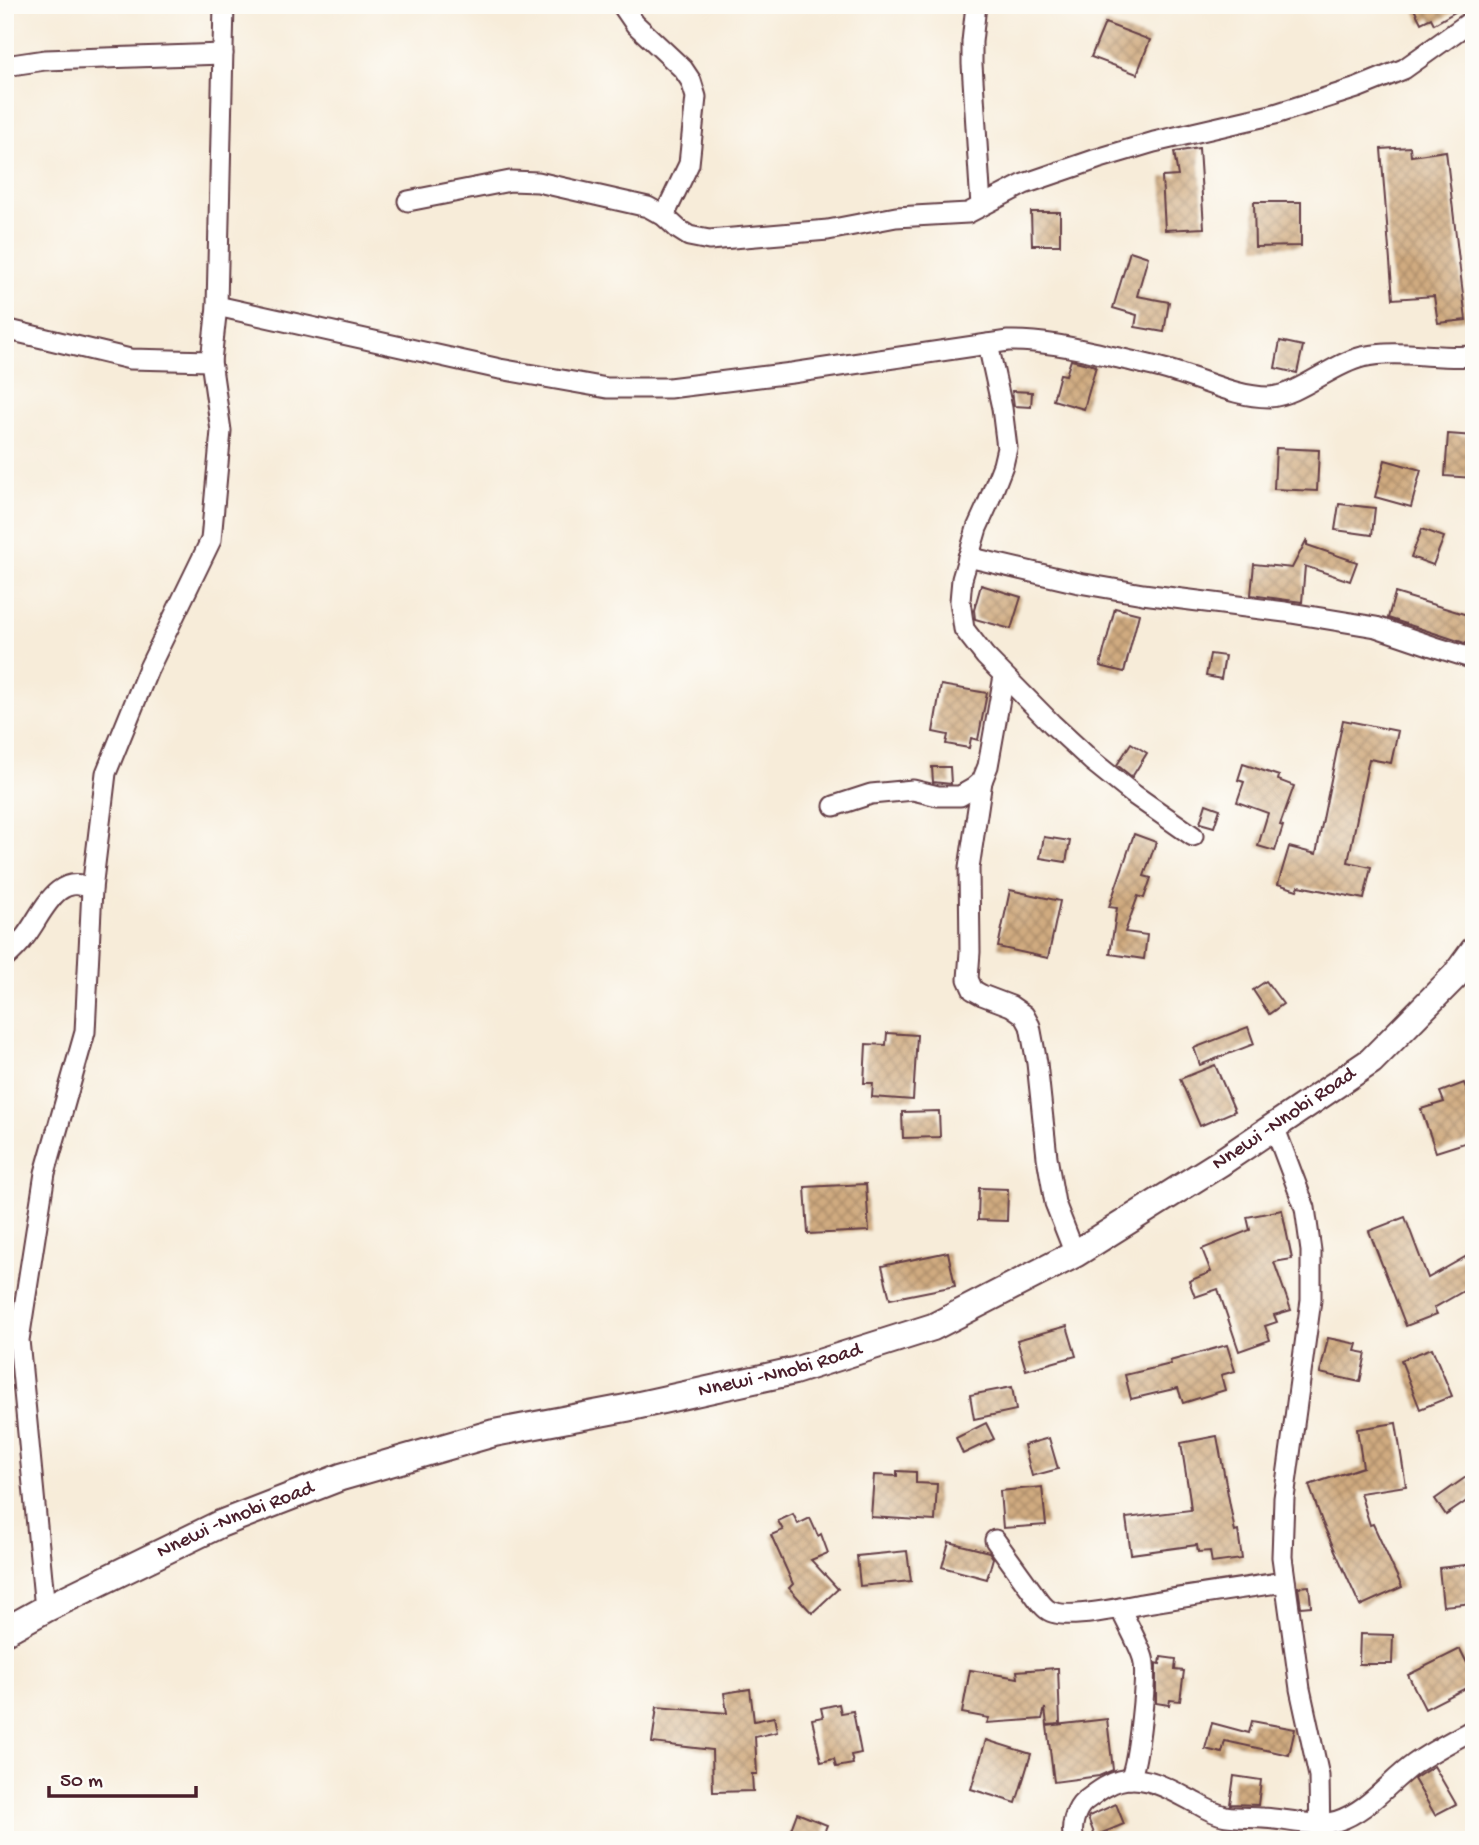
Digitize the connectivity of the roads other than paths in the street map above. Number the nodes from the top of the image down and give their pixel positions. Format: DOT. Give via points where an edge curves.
graph roads {
  1 [pos="224,5"];
  2 [pos="622,5"];
  3 [pos="976,5"];
  4 [pos="1474,19"];
  5 [pos="223,54"];
  6 [pos="5,66"];
  7 [pos="408,201"];
  8 [pos="981,206"];
  9 [pos="664,216"];
  10 [pos="217,306"];
  11 [pos="5,329"];
  12 [pos="988,344"];
  13 [pos="1474,356"];
  14 [pos="211,361"];
  15 [pos="968,557"];
  16 [pos="1474,659"];
  17 [pos="1004,676"];
  18 [pos="982,781"];
  19 [pos="834,806"];
  20 [pos="1193,836"];
  21 [pos="92,889"];
  22 [pos="1474,950"];
  23 [pos="5,958"];
  24 [pos="1274,1126"];
  25 [pos="1075,1254"];
  26 [pos="995,1540"];
  27 [pos="1285,1582"];
  28 [pos="1120,1608"];
  29 [pos="45,1609"];
  30 [pos="5,1631"];
  31 [pos="1474,1729"];
  32 [pos="1130,1779"];
  33 [pos="1321,1832"];
  34 [pos="1074,1840"];
  1 -- 5 [label="street"];
  2 -- 9 [label="street" via="635,24 683,69 696,97 689,164"];
  3 -- 8 [label="street" via="972,64"];
  4 -- 8 [label="street" via="1405,69 1357,88 1097,159 1024,184"];
  5 -- 6 [label="street" via="46,60"];
  5 -- 10 [label="street"];
  7 -- 9 [label="street" via="510,181 538,182 648,207"];
  8 -- 9 [label="street" via="968,213 709,240 689,236"];
  10 -- 12 [label="street" via="607,388 669,388"];
  10 -- 14 [label="street"];
  11 -- 14 [label="street" via="130,359"];
  12 -- 13 [label="street" via="1030,340 1178,372 1243,394 1271,397 1359,358 1389,353"];
  12 -- 15 [label="street" via="1007,448"];
  14 -- 21 [label="street" via="221,431 211,540 148,670 106,773"];
  15 -- 16 [label="street" via="1130,592 1376,627"];
  15 -- 17 [label="street" via="960,601 964,629"];
  17 -- 18 [label="street"];
  17 -- 20 [label="street" via="1093,761"];
  18 -- 19 [label="street" via="960,796 913,790 871,794"];
  18 -- 25 [label="street" via="969,868 968,979 973,990 1012,1006 1030,1026 1055,1203"];
  21 -- 23 [label="street" via="83,884 56,891 25,938"];
  21 -- 29 [label="street" via="85,1032 45,1173 19,1340"];
  22 -- 24 [label="main road, Nnewi -Nnobi Road" via="1455,976 1371,1061"];
  24 -- 25 [label="main road, Nnewi -Nnobi Road"];
  24 -- 27 [label="street" via="1304,1208 1311,1251 1310,1311 1284,1498"];
  25 -- 29 [label="main road, Nnewi -Nnobi Road" via="933,1327 794,1371 494,1433 341,1477 220,1524"];
  26 -- 28 [label="street" via="1047,1610 1064,1614"];
  27 -- 28 [label="street"];
  27 -- 33 [label="street" via="1318,1776"];
  28 -- 32 [label="street" via="1144,1659 1137,1756"];
  29 -- 30 [label="main road, Nnewi -Nnobi Road"];
  31 -- 33 [label="street" via="1415,1763 1365,1806"];
  32 -- 33 [label="street" via="1158,1784 1215,1813 1283,1819"];
  32 -- 34 [label="street" via="1109,1784 1080,1805 1074,1819"];
}
